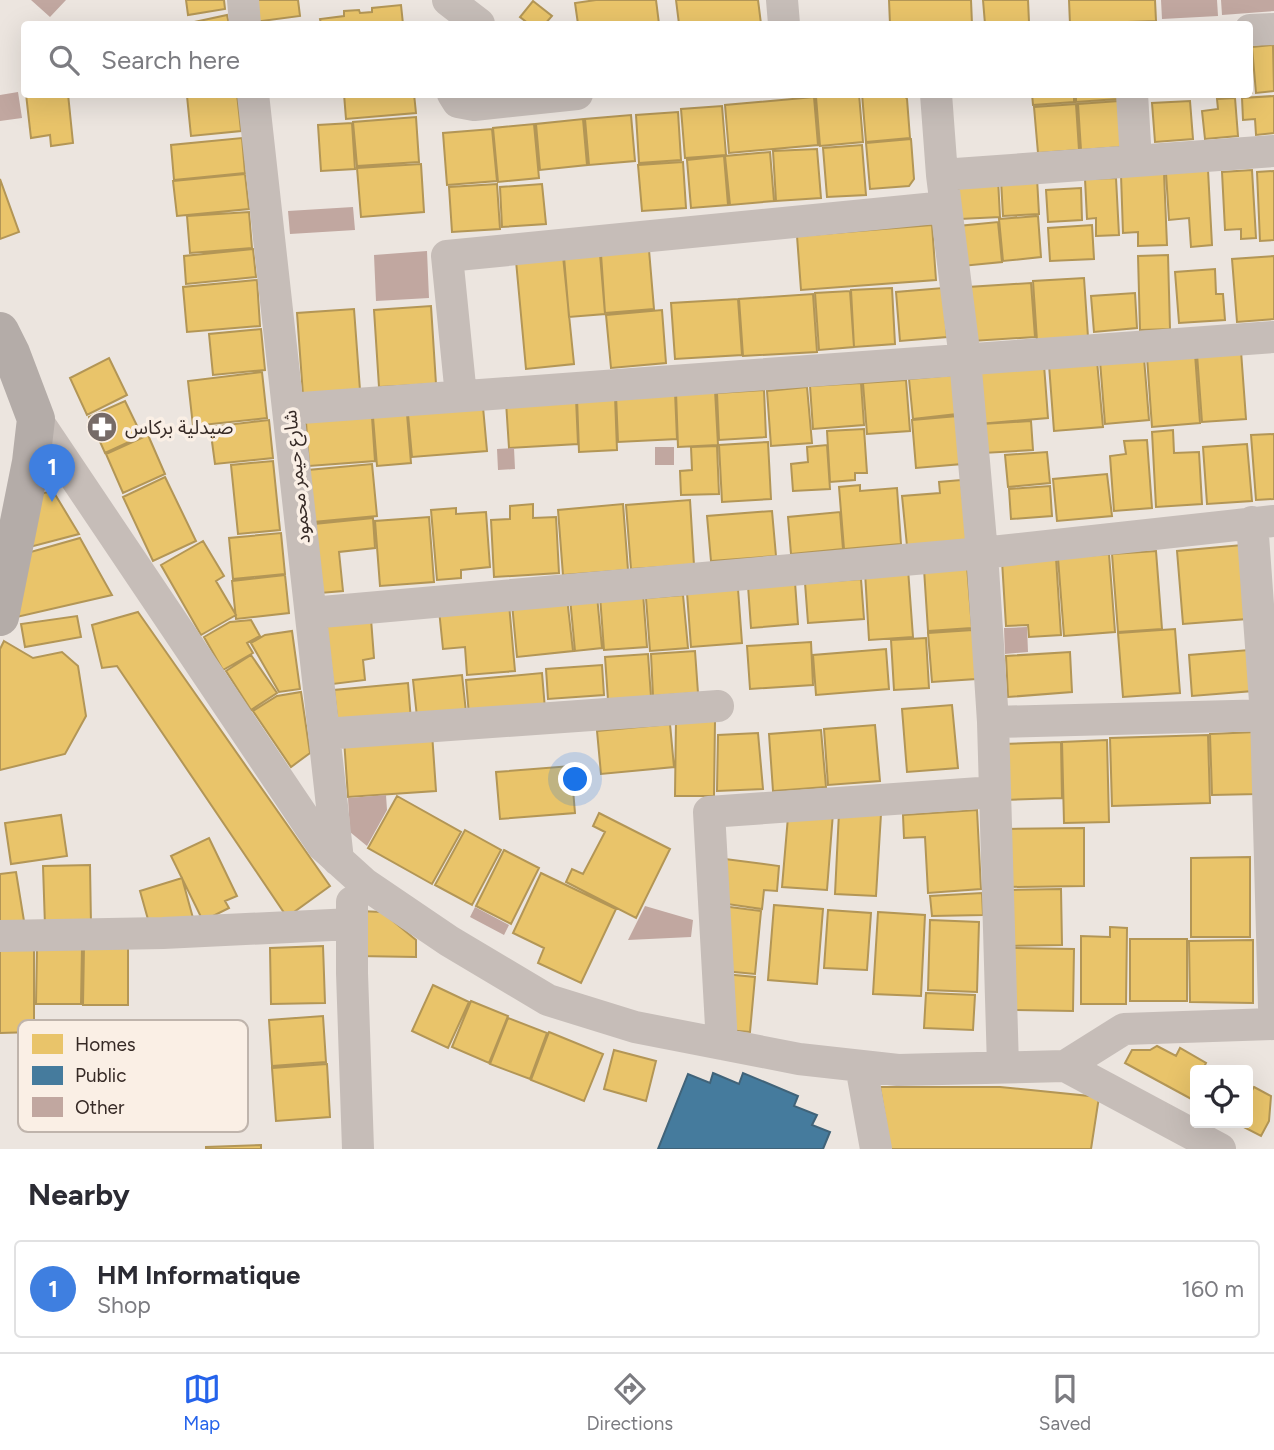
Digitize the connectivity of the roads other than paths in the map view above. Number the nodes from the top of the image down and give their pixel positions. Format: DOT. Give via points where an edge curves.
graph roads {
  1 [pos="243,0"];
  2 [pos="448,0"];
  3 [pos="782,0"];
  4 [pos="245,21"];
  5 [pos="475,21"];
  6 [pos="784,21"];
  7 [pos="1274,29"];
  8 [pos="1253,30"];
  9 [pos="253,98"];
  10 [pos="455,98"];
  11 [pos="548,98"];
  12 [pos="936,98"];
  13 [pos="1132,98"];
  14 [pos="1274,151"];
  15 [pos="1136,160"];
  16 [pos="942,175"];
  17 [pos="946,207"];
  18 [pos="0,331"];
  19 [pos="1274,337"];
  20 [pos="965,359"];
  21 [pos="461,396"];
  22 [pos="288,409"];
  23 [pos="36,419"];
  24 [pos="1263,521"];
  25 [pos="982,553"];
  26 [pos="310,613"];
  27 [pos="0,617"];
  28 [pos="718,706"];
  29 [pos="1270,715"];
  30 [pos="993,722"];
  31 [pos="324,734"];
  32 [pos="994,792"];
  33 [pos="345,866"];
  34 [pos="352,924"];
  35 [pos="0,936"];
  36 [pos="1274,1007"];
  37 [pos="1274,1024"];
  38 [pos="722,1044"];
  39 [pos="861,1066"];
  40 [pos="1065,1066"];
  41 [pos="1003,1067"];
  42 [pos="358,1149"];
  43 [pos="876,1149"];
  44 [pos="1220,1149"];
  1 -- 4 [label="street"];
  2 -- 5 [label="street"];
  3 -- 6 [label="street"];
  7 -- 8 [label="street"];
  9 -- 22 [label="street, شارع حيمر محمود"];
  10 -- 11 [label="street" via="474,105"];
  12 -- 16 [label="street"];
  13 -- 15 [label="street"];
  14 -- 15 [label="street"];
  15 -- 16 [label="street"];
  16 -- 17 [label="street"];
  17 -- 20 [label="street"];
  17 -- 21 [label="street" via="447,256"];
  18 -- 23 [label="main road"];
  19 -- 20 [label="street"];
  20 -- 21 [label="street"];
  20 -- 25 [label="street"];
  21 -- 22 [label="street"];
  22 -- 26 [label="street, شارع حيمر محمود"];
  23 -- 27 [label="main road"];
  23 -- 33 [label="street" via="323,846"];
  24 -- 25 [label="street"];
  24 -- 29 [label="street"];
  25 -- 26 [label="street"];
  25 -- 30 [label="street"];
  26 -- 31 [label="street, شارع حيمر محمود"];
  28 -- 31 [label="street"];
  29 -- 30 [label="street"];
  29 -- 36 [label="street"];
  30 -- 32 [label="street"];
  31 -- 33 [label="street, شارع حيمر محمود"];
  32 -- 38 [label="street" via="709,812"];
  32 -- 41 [label="street"];
  33 -- 34 [label="street, شارع حيمر محمود"];
  33 -- 38 [label="street" via="449,941 548,1000 635,1027"];
  34 -- 35 [label="street"];
  34 -- 42 [label="street, شارع حيمر محمود"];
  37 -- 40 [label="street" via="1124,1029"];
  38 -- 39 [label="street"];
  39 -- 41 [label="street" via="898,1070"];
  39 -- 43 [label="street"];
  40 -- 41 [label="street"];
  40 -- 44 [label="street"];
}
